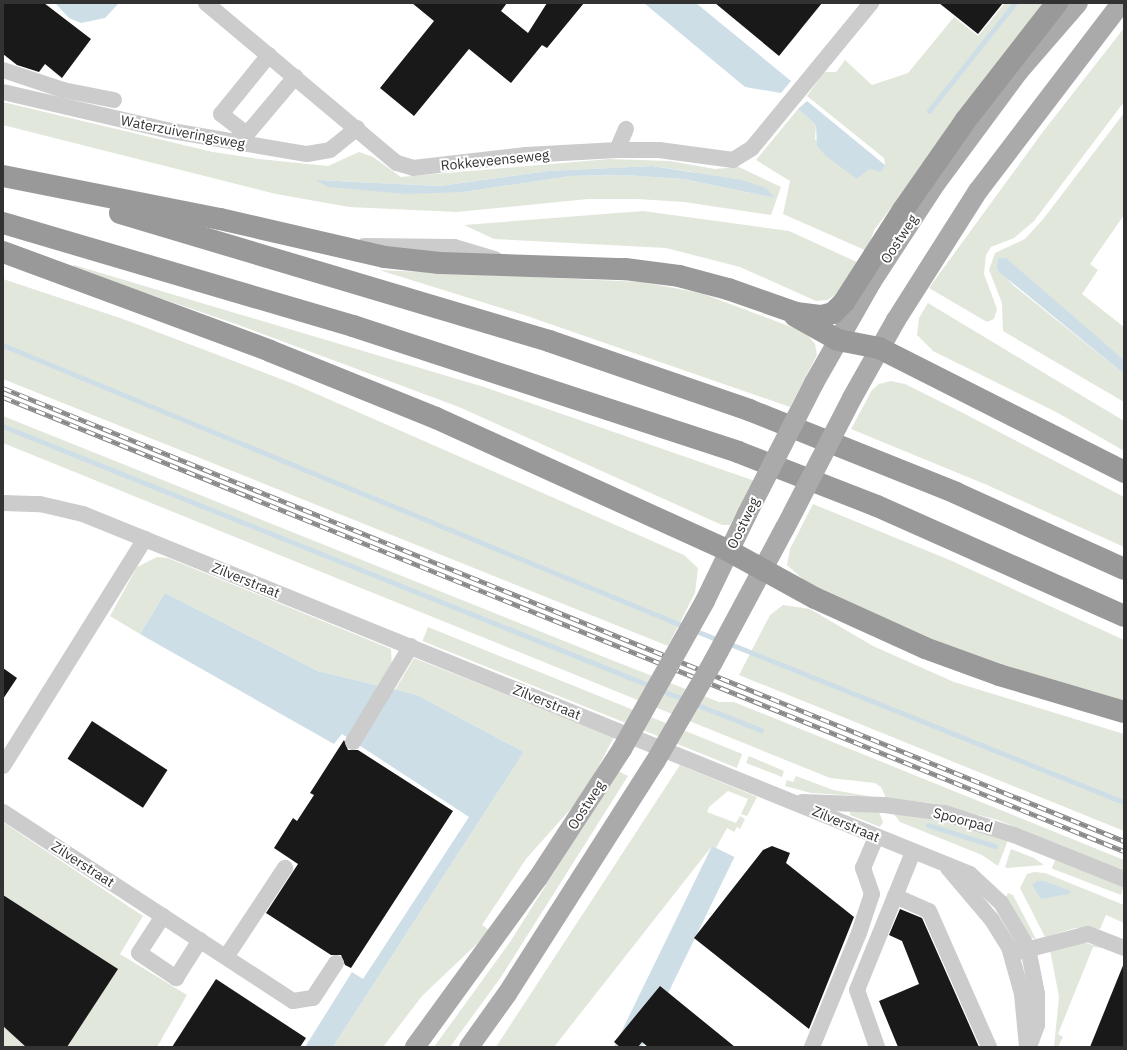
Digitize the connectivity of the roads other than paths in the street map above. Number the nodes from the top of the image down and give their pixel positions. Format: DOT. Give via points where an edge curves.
graph roads {
  1 [pos="206,3"];
  2 [pos="870,3"];
  3 [pos="1057,3"];
  4 [pos="1078,3"];
  5 [pos="1120,3"];
  6 [pos="269,55"];
  7 [pos="3,70"];
  8 [pos="295,77"];
  9 [pos="3,92"];
  10 [pos="114,100"];
  11 [pos="357,128"];
  12 [pos="626,129"];
  13 [pos="617,150"];
  14 [pos="3,176"];
  15 [pos="3,181"];
  16 [pos="3,223"];
  17 [pos="3,252"];
  18 [pos="784,309"];
  19 [pos="838,340"];
  20 [pos="879,348"];
  21 [pos="1124,472"];
  22 [pos="3,503"];
  23 [pos="145,539"];
  24 [pos="729,551"];
  25 [pos="1124,569"];
  26 [pos="762,571"];
  27 [pos="1124,616"];
  28 [pos="411,646"];
  29 [pos="1124,712"];
  30 [pos="353,742"];
  31 [pos="3,766"];
  32 [pos="792,801"];
  33 [pos="3,812"];
  34 [pos="876,838"];
  35 [pos="913,852"];
  36 [pos="947,867"];
  37 [pos="285,868"];
  38 [pos="1124,879"];
  39 [pos="895,896"];
  40 [pos="163,916"];
  41 [pos="200,940"];
  42 [pos="1028,948"];
  43 [pos="1124,948"];
  44 [pos="1012,955"];
  45 [pos="226,957"];
  46 [pos="336,963"];
  47 [pos="415,1047"];
  48 [pos="469,1047"];
  49 [pos="812,1047"];
  50 [pos="877,1047"];
  51 [pos="989,1047"];
  52 [pos="1028,1047"];
  1 -- 6 [label="street, Rokkeveenseweg"];
  2 -- 13 [label="street, Rokkeveenseweg" via="752,148 733,160 659,150"];
  3 -- 18 [label="highway" via="965,121 841,306 822,316"];
  4 -- 19 [label="main road, Oostweg" via="1019,71 965,142 904,231"];
  5 -- 20 [label="main road" via="978,191"];
  6 -- 8 [label="street, Rokkeveenseweg"];
  6 -- 8 [label="street" via="221,114 247,134"];
  7 -- 10 [label="street" via="63,90"];
  8 -- 11 [label="street, Rokkeveenseweg"];
  9 -- 11 [label="street, Waterzuiveringsweg" via="166,130 307,154 330,150"];
  11 -- 13 [label="street, Rokkeveenseweg" via="397,163 413,168 526,155"];
  12 -- 13 [label="street"];
  14 -- 18 [label="highway" via="220,219 331,246 430,263 625,269 679,276 728,289"];
  15 -- 25 [label="highway" via="334,274 620,364 850,449"];
  16 -- 27 [label="highway" via="368,330 738,452 897,515"];
  17 -- 24 [label="highway" via="335,377 478,437"];
  18 -- 19 [label="highway"];
  19 -- 20 [label="highway"];
  19 -- 24 [label="main road, Oostweg, bridge"];
  20 -- 21 [label="highway"];
  20 -- 26 [label="main road, bridge"];
  22 -- 23 [label="street, Zilverstraat" via="40,504 83,514"];
  23 -- 28 [label="street, Zilverstraat"];
  23 -- 31 [label="street"];
  24 -- 26 [label="highway"];
  24 -- 47 [label="main road, Oostweg, bridge" via="705,601 622,749 538,878"];
  26 -- 29 [label="highway" via="946,656"];
  26 -- 48 [label="main road, bridge" via="655,762 507,994"];
  28 -- 30 [label="street"];
  28 -- 32 [label="street, Zilverstraat"];
  32 -- 34 [label="street, Zilverstraat"];
  32 -- 38 [label="street, Spoorpad" via="884,805 944,813 1014,835"];
  33 -- 40 [label="street, Zilverstraat"];
  34 -- 35 [label="street, Zilverstraat"];
  34 -- 49 [label="street" via="863,868 872,894 859,933"];
  35 -- 36 [label="street, Zilverstraat"];
  35 -- 39 [label="street"];
  36 -- 42 [label="street, Zilverstraat" via="970,874 989,889 1014,922"];
  36 -- 44 [label="street, Zilverstraat" via="992,920"];
  37 -- 45 [label="street"];
  39 -- 50 [label="street" via="858,990"];
  39 -- 51 [label="street" via="929,911"];
  40 -- 41 [label="street, Zilverstraat"];
  40 -- 41 [label="street" via="139,953 176,978"];
  41 -- 45 [label="street, Zilverstraat"];
  42 -- 43 [label="street" via="1088,934"];
  42 -- 44 [label="street"];
  42 -- 52 [label="street, Zilverstraat" via="1037,994 1037,1025"];
  44 -- 52 [label="street, Zilverstraat" via="1022,994"];
  45 -- 46 [label="street, Zilverstraat" via="293,1001 313,998"];
}
